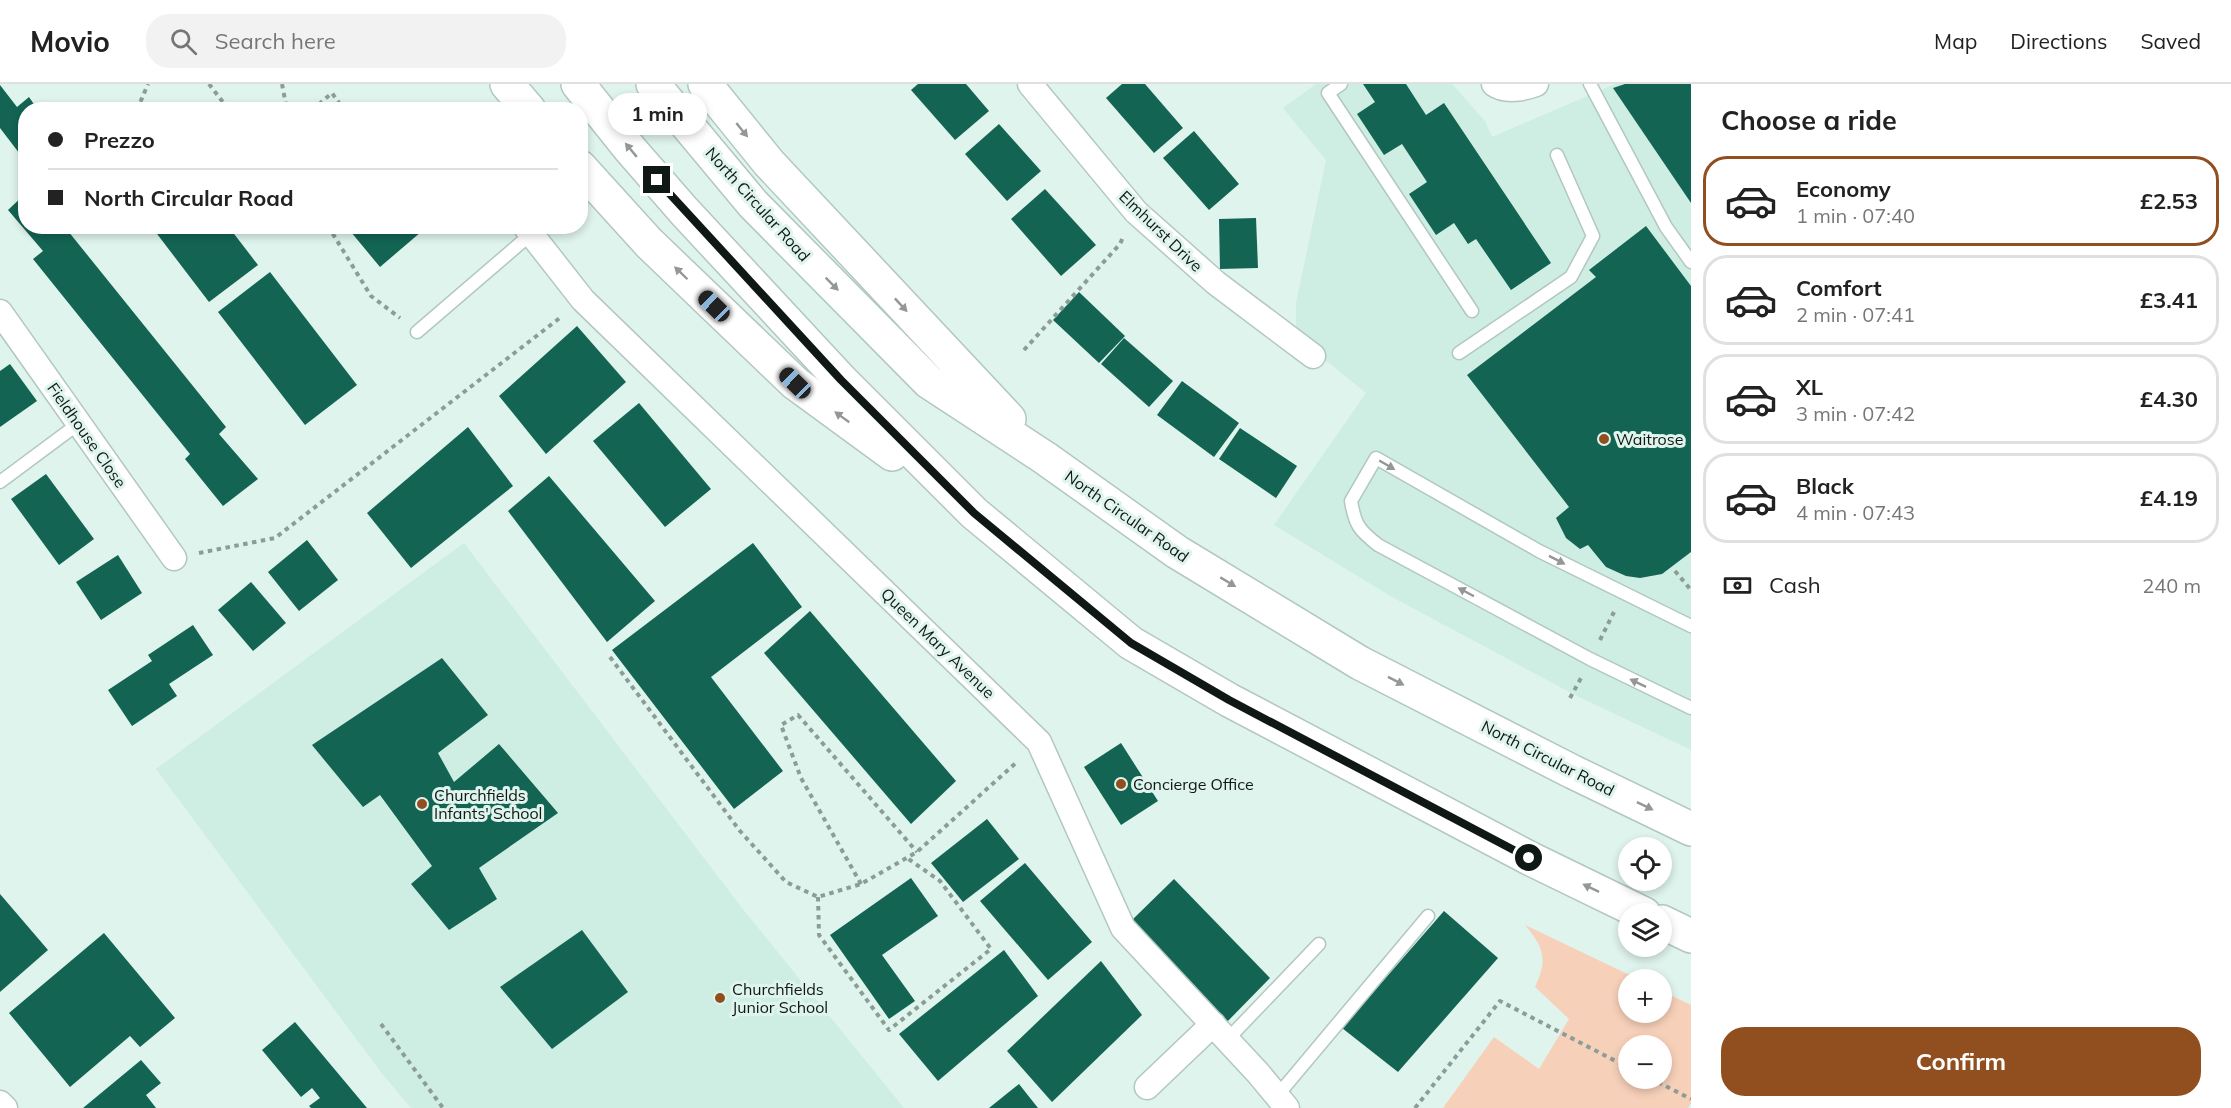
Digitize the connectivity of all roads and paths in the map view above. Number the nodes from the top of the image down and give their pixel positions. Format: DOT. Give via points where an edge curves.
graph roads {
  1 [pos="148,84"];
  2 [pos="209,84"];
  3 [pos="282,84"];
  4 [pos="507,84"];
  5 [pos="578,84"];
  6 [pos="653,84"];
  7 [pos="705,84"];
  8 [pos="1029,84"];
  9 [pos="1341,84"];
  10 [pos="1494,84"];
  11 [pos="1536,84"];
  12 [pos="1590,84"];
  13 [pos="140,102"];
  14 [pos="223,102"];
  15 [pos="285,102"];
  16 [pos="321,102"];
  17 [pos="338,102"];
  18 [pos="522,102"];
  19 [pos="1557,155"];
  20 [pos="588,176"];
  21 [pos="1136,212"];
  22 [pos="333,234"];
  23 [pos="524,234"];
  24 [pos="531,234"];
  25 [pos="1691,262"];
  26 [pos="583,300"];
  27 [pos="1472,311"];
  28 [pos="0,312"];
  29 [pos="417,332"];
  30 [pos="1024,350"];
  31 [pos="1459,353"];
  32 [pos="1313,356"];
  33 [pos="78,424"];
  34 [pos="1045,458"];
  35 [pos="0,482"];
  36 [pos="974,513"];
  37 [pos="174,558"];
  38 [pos="1675,571"];
  39 [pos="1691,590"];
  40 [pos="1617,606"];
  41 [pos="1691,626"];
  42 [pos="1597,646"];
  43 [pos="610,657"];
  44 [pos="1584,672"];
  45 [pos="1570,698"];
  46 [pos="1691,708"];
  47 [pos="1039,742"];
  48 [pos="1691,829"];
  49 [pos="917,852"];
  50 [pos="907,858"];
  51 [pos="861,884"];
  52 [pos="818,897"];
  53 [pos="1621,903"];
  54 [pos="1428,916"];
  55 [pos="1672,927"];
  56 [pos="1691,936"];
  57 [pos="1319,944"];
  58 [pos="381,1024"];
  59 [pos="1220,1033"];
  60 [pos="1618,1062"];
  61 [pos="1147,1087"];
  62 [pos="1671,1089"];
  63 [pos="1691,1099"];
  64 [pos="0,1102"];
  65 [pos="1282,1102"];
  66 [pos="5,1108"];
  67 [pos="443,1108"];
  68 [pos="1415,1108"];
  1 -- 13 [label="path"];
  2 -- 14 [label="path"];
  3 -- 15 [label="path"];
  4 -- 18 [label="highway"];
  36 -- 5 [label="highway, one-way" via="841,380 684,211"];
  6 -- 34 [label="highway, North Circular Road, one-way" via="753,204 929,382"];
  7 -- 34 [label="highway, one-way" via="769,163"];
  8 -- 21 [label="street, Elmhurst Drive"];
  9 -- 27 [label="lane" via="1328,93"];
  10 -- 11 [label="street" via="1500,88"];
  12 -- 25 [label="lane" via="1666,227"];
  16 -- 17 [label="path" via="332,93"];
  19 -- 31 [label="lane" via="1593,236 1571,277"];
  36 -- 20 [label="highway, one-way" via="795,383 649,243"];
  21 -- 30 [label="path" via="1120,244"];
  21 -- 32 [label="street, Elmhurst Drive" via="1216,283"];
  22 -- 29 [label="path" via="371,296"];
  23 -- 29 [label="lane"];
  24 -- 26 [label="street, Queen Mary Avenue"];
  26 -- 37 [label="path" via="275,537"];
  26 -- 47 [label="street, Queen Mary Avenue"];
  28 -- 33 [label="street, Fieldhouse Close"];
  33 -- 35 [label="lane"];
  33 -- 37 [label="street, Fieldhouse Close"];
  34 -- 48 [label="highway, North Circular Road, one-way" via="1178,552 1360,663"];
  53 -- 36 [label="highway, one-way" via="1229,700 1131,643"];
  38 -- 39 [label="path"];
  40 -- 42 [label="path"];
  46 -- 41 [label="lane, one-way" via="1590,659 1378,545 1355,522 1351,501 1376,458 1539,551"];
  43 -- 52 [label="path" via="740,831 786,882"];
  44 -- 45 [label="path"];
  47 -- 49 [label="path"];
  47 -- 59 [label="street, Queen Mary Avenue" via="1124,928"];
  49 -- 50 [label="path"];
  49 -- 51 [label="path" via="798,715 781,725 801,778"];
  50 -- 51 [label="path"];
  50 -- 52 [label="path" via="940,880 991,949 889,1030 819,935"];
  51 -- 52 [label="path"];
  54 -- 65 [label="lane"];
  55 -- 56 [label="highway"];
  57 -- 59 [label="lane"];
  58 -- 67 [label="path"];
  59 -- 61 [label="street"];
  59 -- 65 [label="street, Queen Mary Avenue"];
  60 -- 68 [label="path" via="1500,1001"];
  62 -- 63 [label="path"];
  64 -- 66 [label="street"];
}
